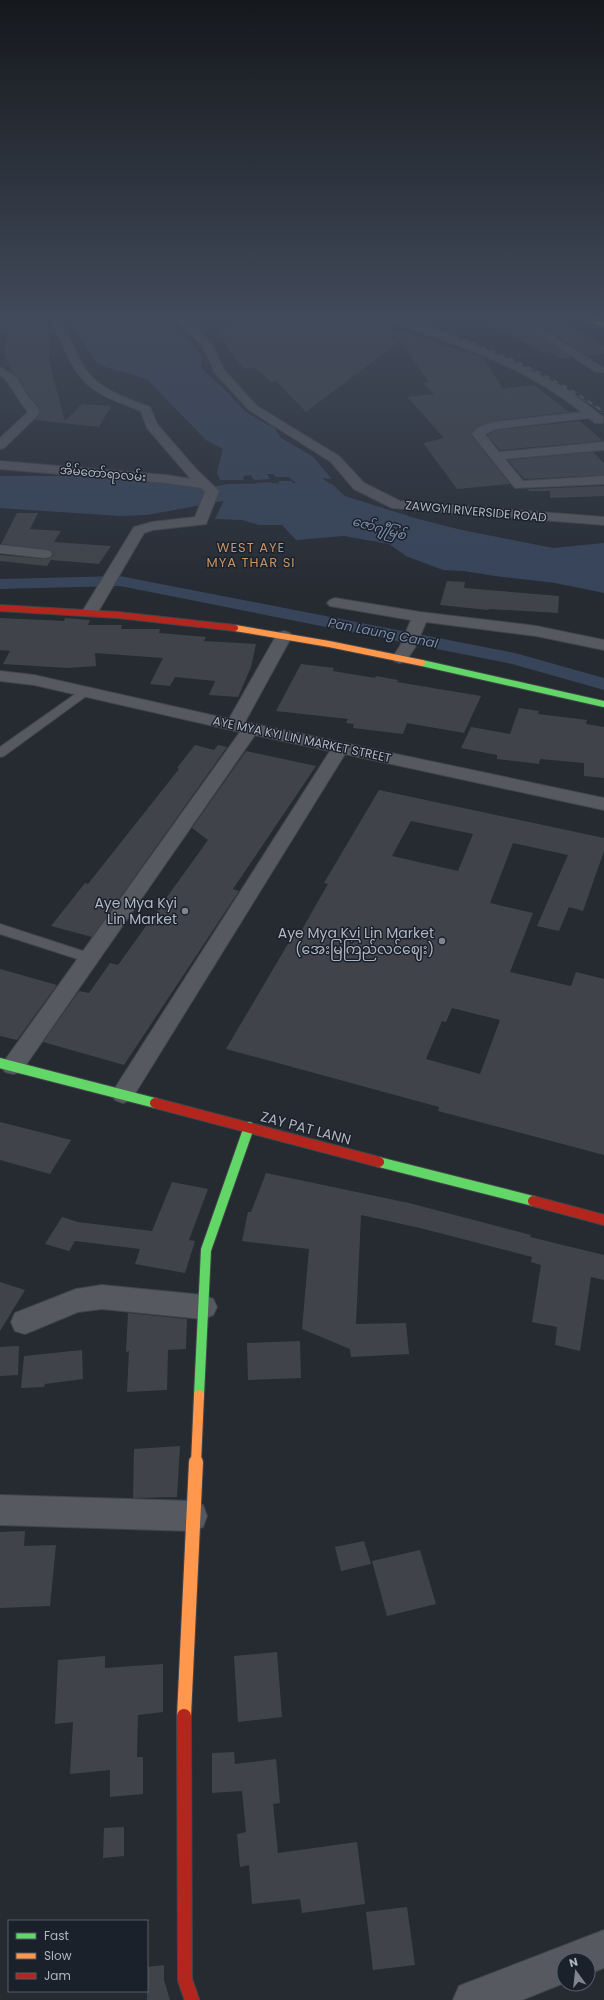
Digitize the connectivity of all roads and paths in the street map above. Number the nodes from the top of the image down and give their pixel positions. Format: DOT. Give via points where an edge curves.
graph roads {
  1 [pos="33,413"];
  2 [pos="147,413"];
  3 [pos="261,413"];
  4 [pos="592,414"];
  5 [pos="604,423"];
  6 [pos="0,445"];
  7 [pos="604,446"];
  8 [pos="496,456"];
  9 [pos="0,465"];
  10 [pos="604,480"];
  11 [pos="520,485"];
  12 [pos="209,488"];
  13 [pos="539,516"];
  14 [pos="604,521"];
  15 [pos="0,549"];
  16 [pos="45,554"];
  17 [pos="336,603"];
  18 [pos="0,608"];
  19 [pos="90,612"];
  20 [pos="418,623"];
  21 [pos="284,636"];
  22 [pos="604,645"];
  23 [pos="404,652"];
  24 [pos="0,676"];
  25 [pos="85,692"];
  26 [pos="604,704"];
  27 [pos="242,727"];
  28 [pos="341,747"];
  29 [pos="0,753"];
  30 [pos="604,804"];
  31 [pos="0,929"];
  32 [pos="90,958"];
  33 [pos="7,1065"];
  34 [pos="123,1094"];
  35 [pos="249,1127"];
  36 [pos="604,1220"];
  37 [pos="203,1307"];
  38 [pos="25,1322"];
  39 [pos="0,1510"];
  40 [pos="192,1516"];
  41 [pos="556,1967"];
  42 [pos="192,2000"];
  43 [pos="473,2000"];
  1 -- 6 [label="street"];
  2 -- 12 [label="street" via="151,425 191,472"];
  3 -- 13 [label="street, ZAWGYI RIVERSIDE ROAD" via="335,460 358,486 397,505"];
  4 -- 5 [label="street"];
  4 -- 8 [label="street" via="494,426 482,430 478,434"];
  7 -- 8 [label="street"];
  8 -- 11 [label="street"];
  9 -- 12 [label="street, အိမ်တော်ရာလမ်း" via="166,478"];
  10 -- 11 [label="street"];
  11 -- 13 [label="street"];
  12 -- 19 [label="street" via="201,522 152,526 138,530"];
  13 -- 14 [label="street, ZAWGYI RIVERSIDE ROAD"];
  15 -- 16 [label="street"];
  17 -- 20 [label="street"];
  18 -- 19 [label="main road"];
  19 -- 21 [label="main road" via="146,616"];
  20 -- 22 [label="street" via="536,631"];
  20 -- 23 [label="street"];
  21 -- 23 [label="main road"];
  21 -- 27 [label="street"];
  23 -- 26 [label="main road"];
  24 -- 25 [label="street, AYE MYA KYI LIN MARKET STREET" via="34,680"];
  25 -- 27 [label="street, AYE MYA KYI LIN MARKET STREET"];
  25 -- 29 [label="lane"];
  27 -- 28 [label="street, AYE MYA KYI LIN MARKET STREET"];
  27 -- 32 [label="street"];
  28 -- 30 [label="street, AYE MYA KYI LIN MARKET STREET"];
  28 -- 34 [label="street"];
  31 -- 32 [label="lane"];
  32 -- 33 [label="street"];
  33 -- 34 [label="main road, ZAY PAT LANN"];
  34 -- 35 [label="main road, ZAY PAT LANN"];
  35 -- 36 [label="main road, ZAY PAT LANN"];
  35 -- 37 [label="main road" via="206,1250"];
  37 -- 38 [label="street" via="102,1297 76,1301"];
  37 -- 40 [label="main road"];
  39 -- 40 [label="street"];
  40 -- 42 [label="main road" via="184,1689 184,1980"];
  41 -- 43 [label="street"];
}
